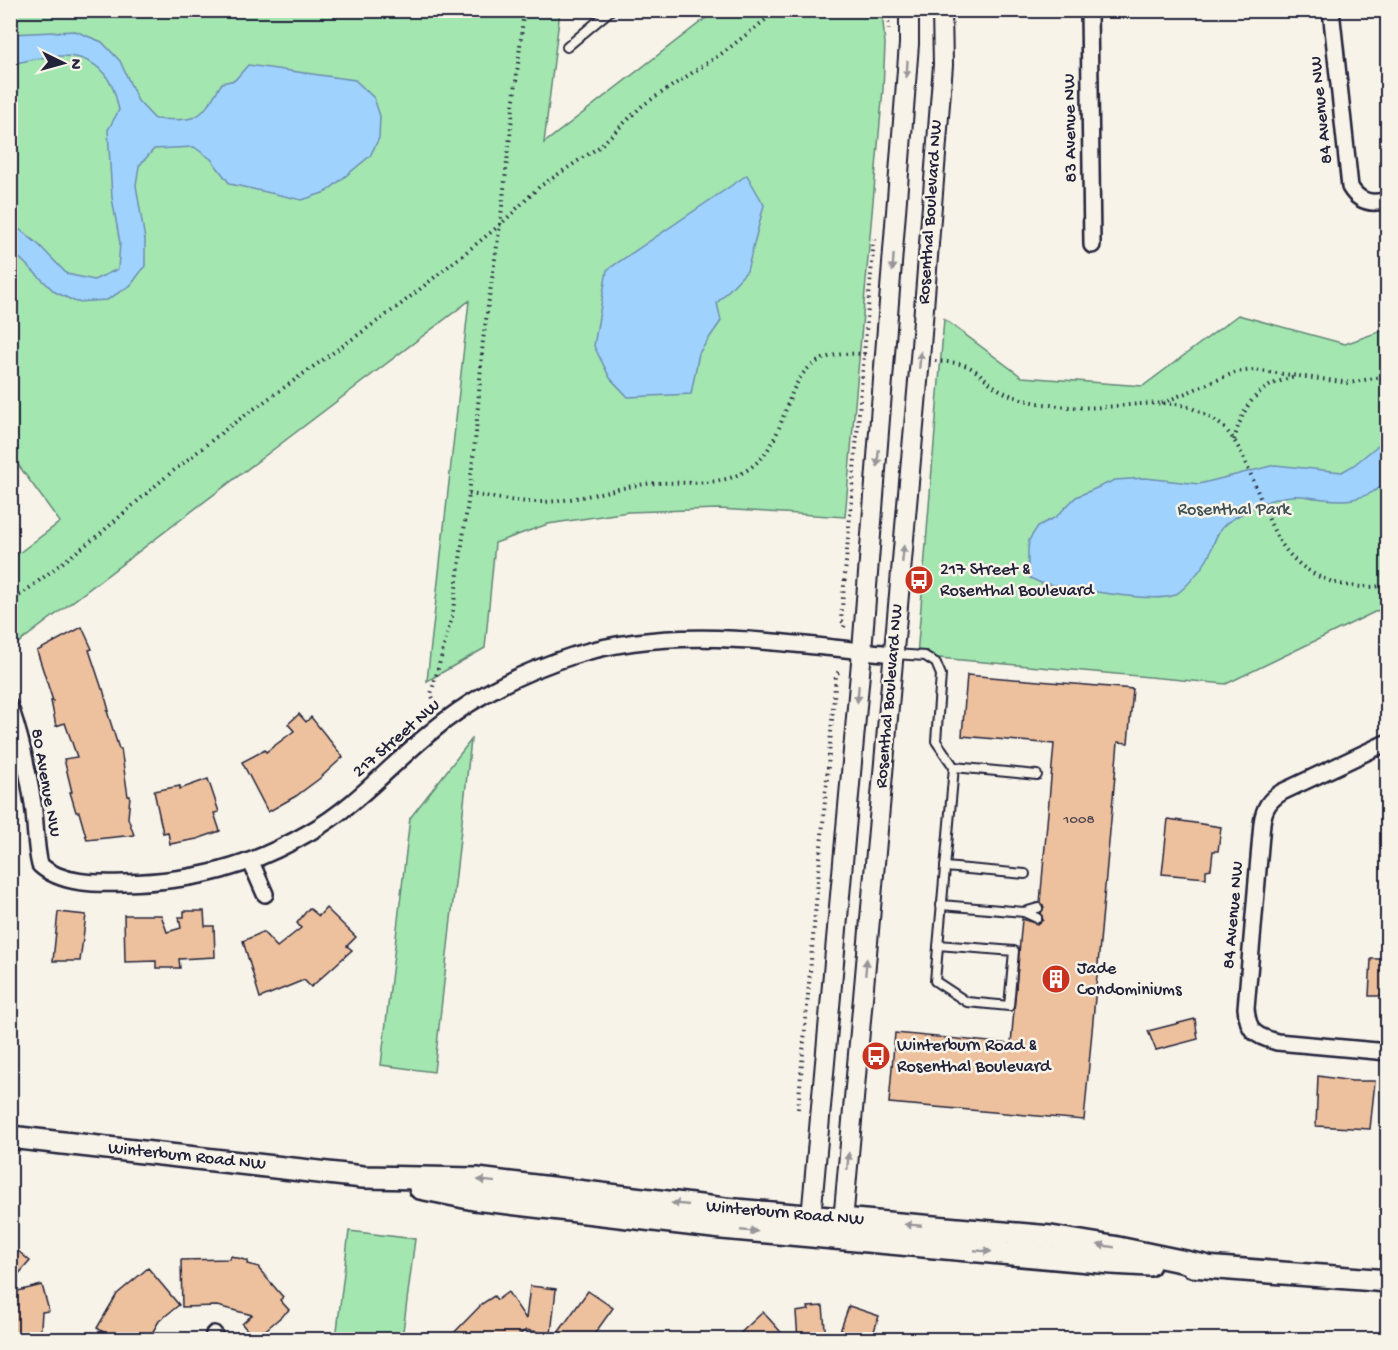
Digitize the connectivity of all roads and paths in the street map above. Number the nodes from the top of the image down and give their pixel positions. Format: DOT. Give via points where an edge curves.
graph roads {
  1 [pos="510,10"];
  2 [pos="611,10"];
  3 [pos="777,10"];
  4 [pos="909,10"];
  5 [pos="942,10"];
  6 [pos="1089,10"];
  7 [pos="1331,10"];
  8 [pos="524,12"];
  9 [pos="567,47"];
  10 [pos="1388,200"];
  11 [pos="500,225"];
  12 [pos="1092,245"];
  13 [pos="868,312"];
  14 [pos="864,354"];
  15 [pos="874,355"];
  16 [pos="927,360"];
  17 [pos="1388,375"];
  18 [pos="1299,376"];
  19 [pos="1158,404"];
  20 [pos="1236,442"];
  21 [pos="469,494"];
  22 [pos="1388,585"];
  23 [pos="10,603"];
  24 [pos="845,624"];
  25 [pos="862,651"];
  26 [pos="894,654"];
  27 [pos="840,672"];
  28 [pos="436,705"];
  29 [pos="10,707"];
  30 [pos="1388,742"];
  31 [pos="954,767"];
  32 [pos="1037,775"];
  33 [pos="251,862"];
  34 [pos="40,865"];
  35 [pos="945,867"];
  36 [pos="1025,874"];
  37 [pos="265,894"];
  38 [pos="941,905"];
  39 [pos="1038,908"];
  40 [pos="1024,912"];
  41 [pos="1037,918"];
  42 [pos="938,945"];
  43 [pos="1388,1052"];
  44 [pos="798,1109"];
  45 [pos="10,1137"];
  46 [pos="810,1226"];
  47 [pos="842,1229"];
  48 [pos="1388,1281"];
  1 -- 8 [label="path"];
  2 -- 9 [label="lane"];
  3 -- 11 [label="path" via="724,52 643,105 599,147 539,187"];
  4 -- 25 [label="street, Rosenthal Boulevard NW, one-way"];
  26 -- 5 [label="street, Rosenthal Boulevard NW, one-way" via="943,65"];
  6 -- 12 [label="street, 83 Avenue NW"];
  7 -- 10 [label="street, 84 Avenue NW" via="1350,187 1363,200"];
  8 -- 11 [label="path"];
  11 -- 21 [label="path" via="483,340"];
  11 -- 23 [label="path" via="400,305 230,426"];
  13 -- 14 [label="path"];
  14 -- 15 [label="path"];
  14 -- 21 [label="path" via="839,354 812,364 802,375 762,457 732,478 644,484 540,502"];
  14 -- 24 [label="path" via="841,620"];
  16 -- 19 [label="path" via="960,363 998,390 1040,403 1072,408"];
  17 -- 18 [label="path" via="1350,383"];
  18 -- 19 [label="path" via="1254,370 1236,372"];
  18 -- 20 [label="path" via="1265,387 1251,400 1242,415"];
  19 -- 20 [label="path" via="1190,408 1221,425"];
  20 -- 22 [label="path" via="1278,537 1299,564 1328,581 1360,587"];
  21 -- 28 [label="path" via="452,617 431,694"];
  25 -- 26 [label="street, 217 Street NW"];
  25 -- 33 [label="street, 217 Street NW" via="672,638 575,656 504,682 425,737 334,816"];
  25 -- 46 [label="street, Rosenthal Boulevard NW, one-way"];
  26 -- 31 [label="lane" via="925,656 936,663 941,675 936,741"];
  47 -- 26 [label="street, Rosenthal Boulevard NW, one-way"];
  27 -- 44 [label="path" via="836,675"];
  29 -- 34 [label="street, 80 Avenue NW" via="28,778"];
  30 -- 43 [label="street, 84 Avenue NW" via="1282,792 1268,803 1263,813 1246,1008 1251,1030 1262,1038"];
  31 -- 32 [label="lane"];
  31 -- 35 [label="lane"];
  33 -- 34 [label="street, 217 Street NW" via="218,873 116,884 59,878"];
  33 -- 37 [label="street"];
  35 -- 36 [label="lane"];
  35 -- 38 [label="lane"];
  38 -- 40 [label="lane"];
  38 -- 42 [label="lane"];
  39 -- 40 [label="lane"];
  40 -- 41 [label="lane"];
  42 -- 42 [label="lane" via="935,981 967,1002 1009,1006 1014,951"];
  45 -- 46 [label="main road, Winterburn Road NW" via="363,1177 474,1199 711,1227"];
  46 -- 47 [label="main road, Winterburn Road NW"];
  47 -- 48 [label="main road, Winterburn Road NW" via="1111,1263 1205,1266"];
}
